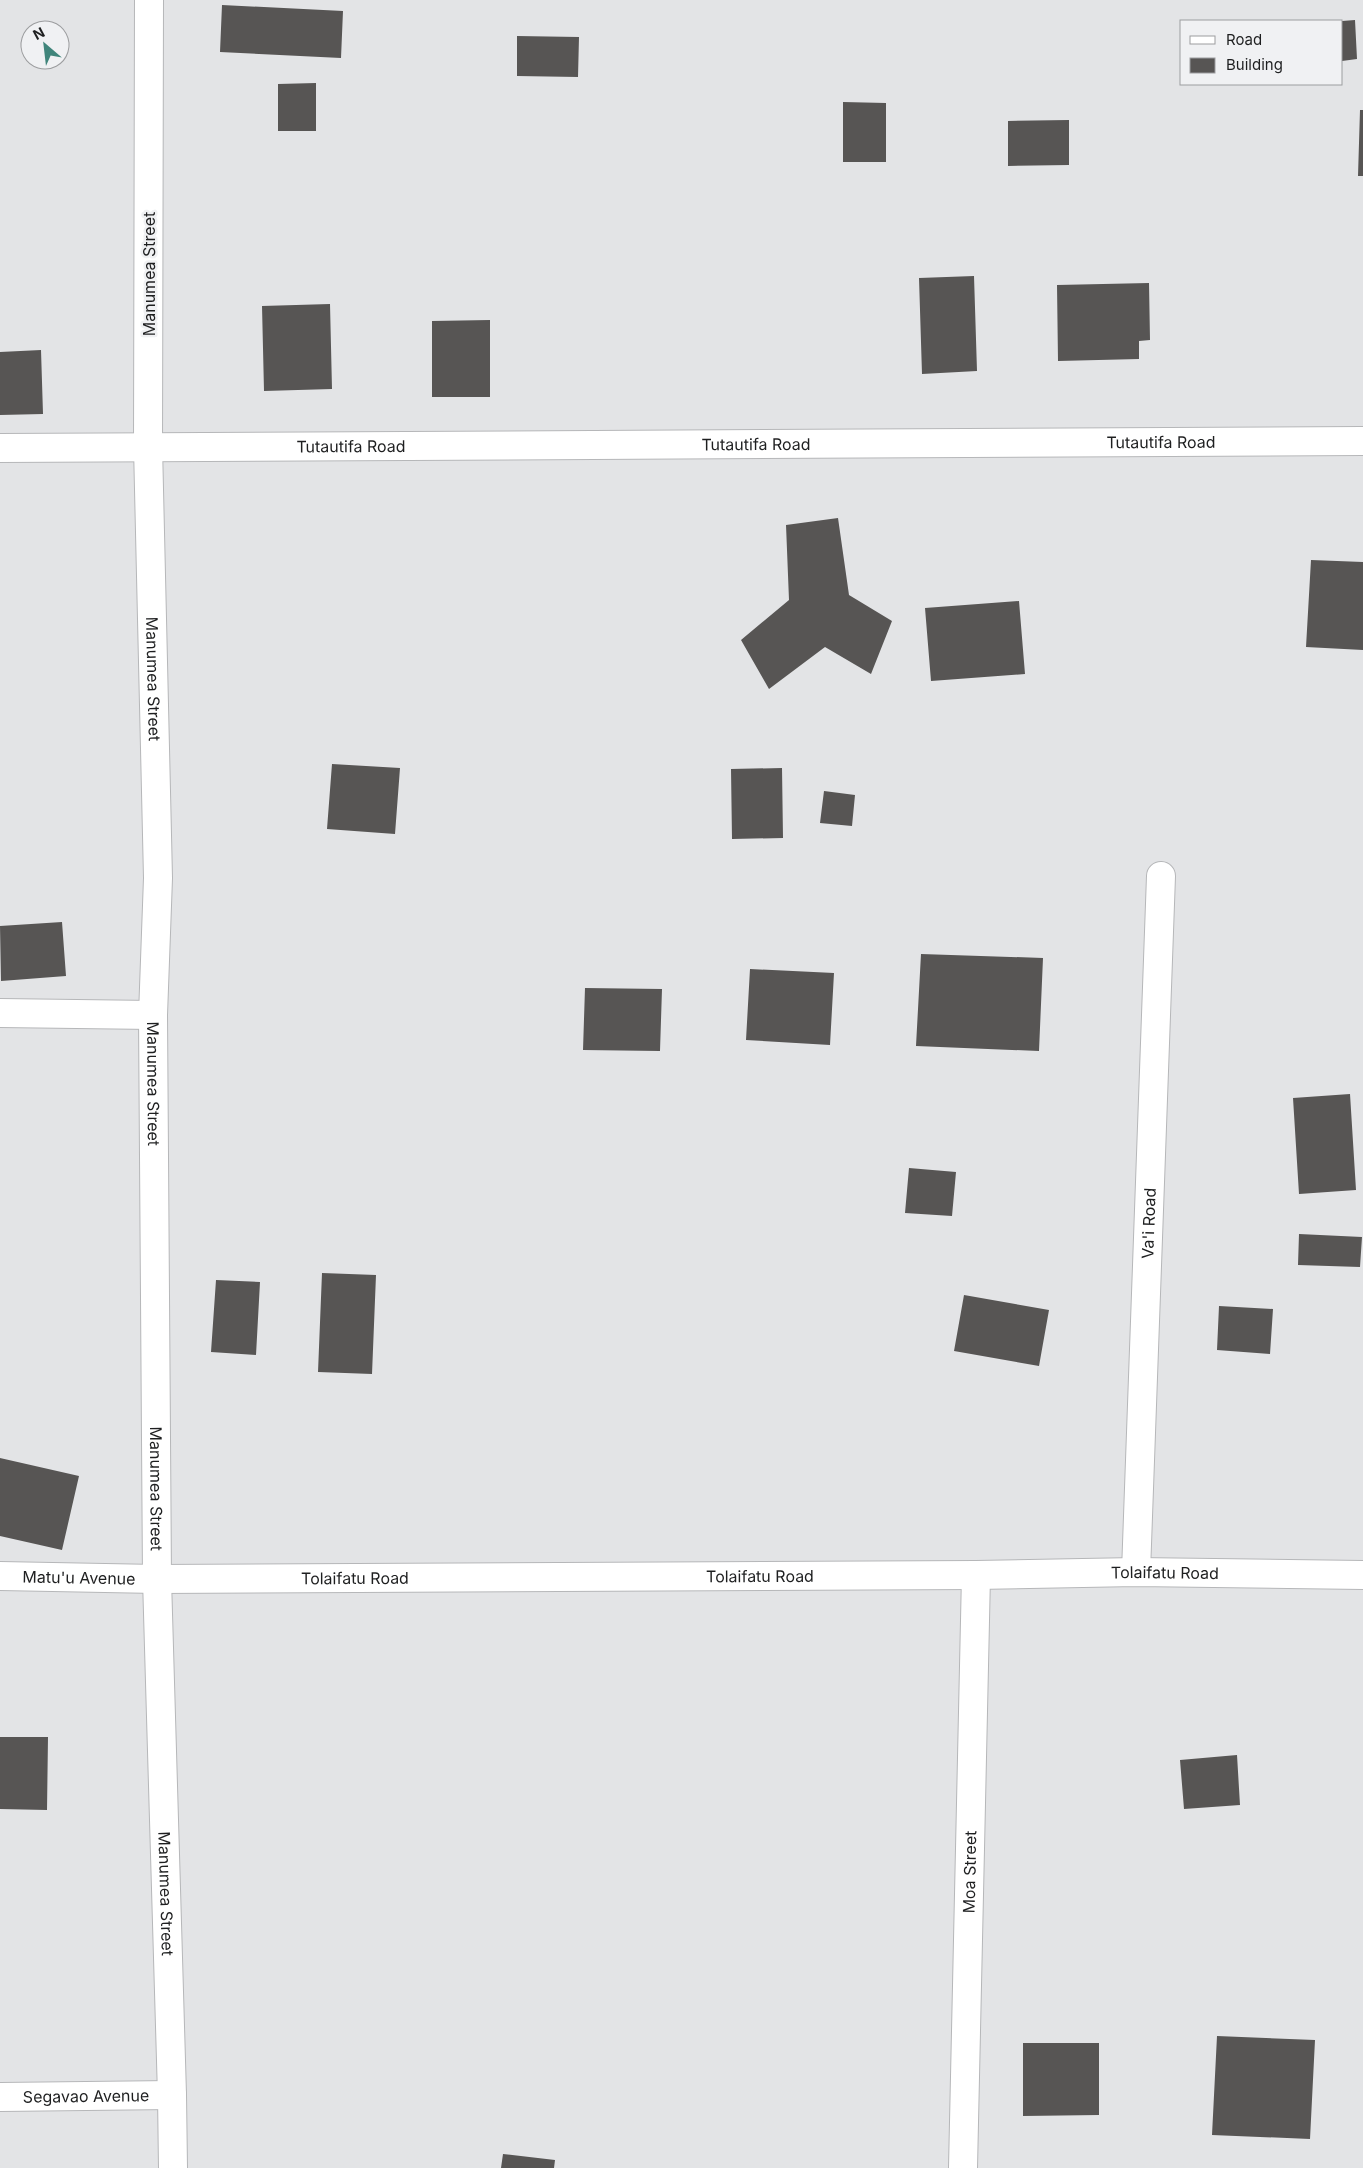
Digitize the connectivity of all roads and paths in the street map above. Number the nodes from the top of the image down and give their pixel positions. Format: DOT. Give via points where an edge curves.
graph roads {
  1 [pos="149,0"];
  2 [pos="1363,441"];
  3 [pos="148,446"];
  4 [pos="0,448"];
  5 [pos="1161,876"];
  6 [pos="0,1013"];
  7 [pos="153,1015"];
  8 [pos="1136,1572"];
  9 [pos="976,1575"];
  10 [pos="1363,1575"];
  11 [pos="0,1576"];
  12 [pos="157,1580"];
  13 [pos="172,2095"];
  14 [pos="0,2097"];
  15 [pos="173,2168"];
  16 [pos="963,2168"];
  1 -- 3 [label="street, Manumea Street"];
  2 -- 3 [label="street, Tutautifa Road"];
  3 -- 4 [label="street, Tutautifa Road"];
  3 -- 7 [label="street, Manumea Street" via="158,878"];
  5 -- 8 [label="street, Va'i Road"];
  6 -- 7 [label="street"];
  7 -- 12 [label="street, Manumea Street"];
  8 -- 9 [label="street, Tolaifatu Road"];
  8 -- 10 [label="street, Tolaifatu Road"];
  9 -- 12 [label="street, Tolaifatu Road"];
  9 -- 16 [label="street, Moa Street"];
  11 -- 12 [label="street, Matu'u Avenue"];
  12 -- 13 [label="street, Manumea Street"];
  13 -- 14 [label="street, Segavao Avenue"];
  13 -- 15 [label="street, Manumea Street"];
}
